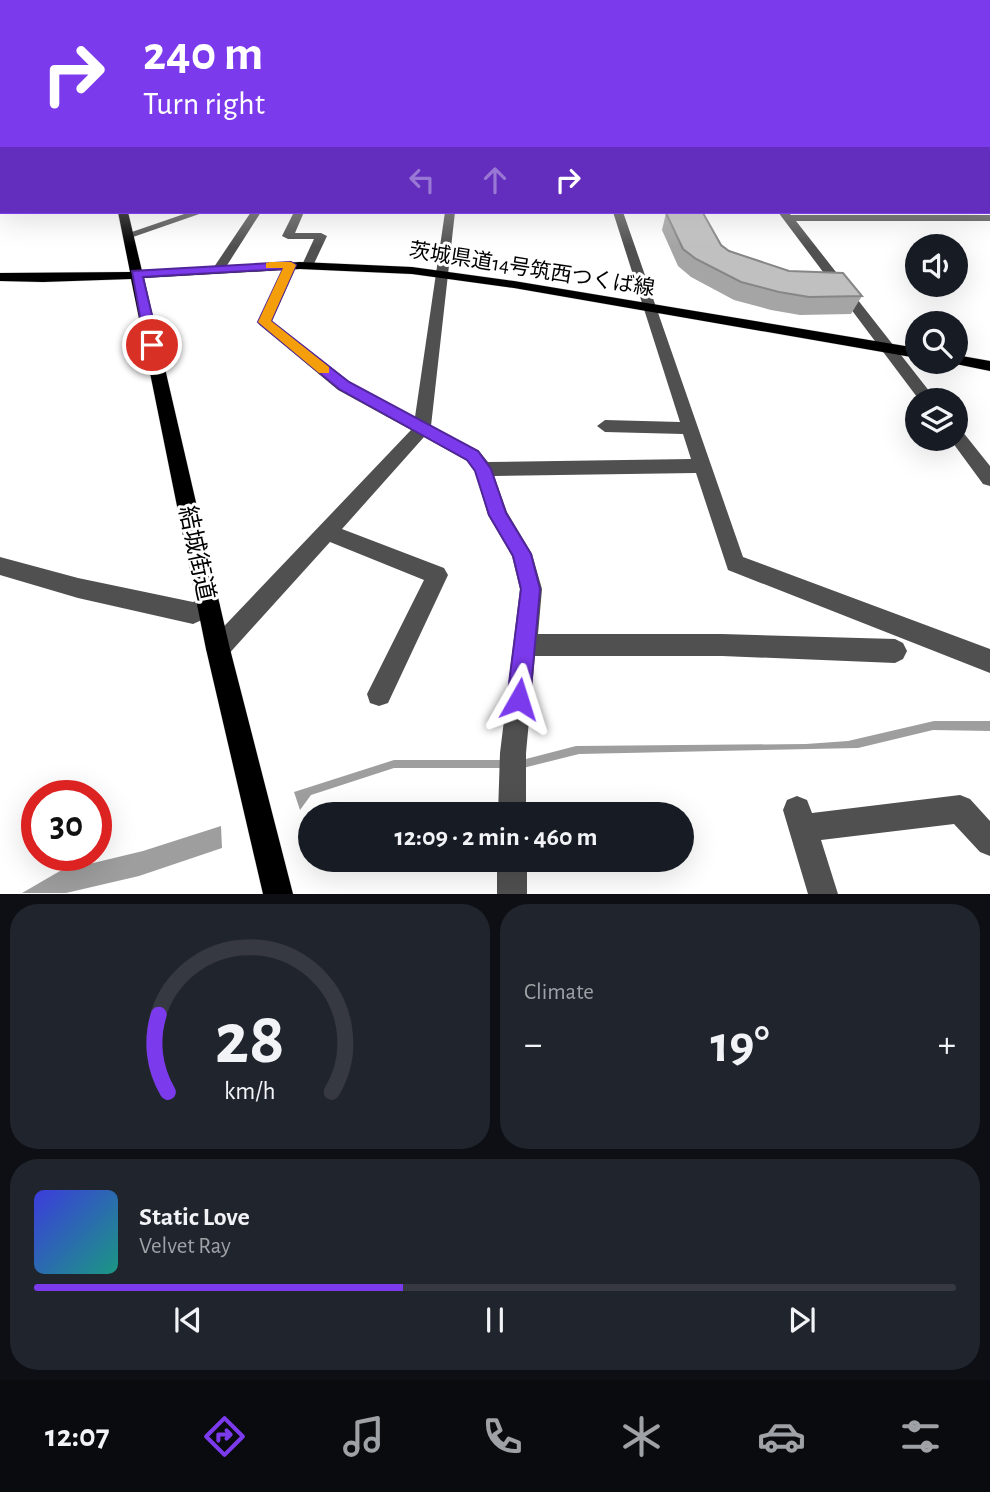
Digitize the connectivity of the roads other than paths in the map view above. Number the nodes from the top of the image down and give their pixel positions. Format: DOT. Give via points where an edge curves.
graph roads {
  1 [pos="124,214"];
  2 [pos="194,214"];
  3 [pos="255,214"];
  4 [pos="298,214"];
  5 [pos="450,214"];
  6 [pos="619,214"];
  7 [pos="785,215"];
  8 [pos="990,218"];
  9 [pos="129,235"];
  10 [pos="291,265"];
  11 [pos="308,265"];
  12 [pos="220,267"];
  13 [pos="136,274"];
  14 [pos="443,274"];
  15 [pos="0,277"];
  16 [pos="649,308"];
  17 [pos="889,349"];
  18 [pos="905,351"];
  19 [pos="968,362"];
  20 [pos="990,366"];
  21 [pos="919,388"];
  22 [pos="605,426"];
  23 [pos="689,428"];
  24 [pos="422,429"];
  25 [pos="968,451"];
  26 [pos="702,466"];
  27 [pos="483,469"];
  28 [pos="990,479"];
  29 [pos="326,532"];
  30 [pos="0,566"];
  31 [pos="209,606"];
  32 [pos="524,645"];
  33 [pos="218,649"];
  34 [pos="895,650"];
  35 [pos="990,661"];
  36 [pos="379,694"];
  37 [pos="512,802"];
  38 [pos="990,842"];
  39 [pos="512,872"];
  40 [pos="278,894"];
  41 [pos="512,894"];
  42 [pos="823,894"];
  1 -- 9 [label="main road, 結城街道"];
  2 -- 9 [label="street"];
  3 -- 12 [label="street"];
  4 -- 11 [label="street" via="288,236 321,236"];
  5 -- 14 [label="street"];
  6 -- 16 [label="street"];
  7 -- 8 [label="street"];
  7 -- 17 [label="street"];
  9 -- 13 [label="main road, 結城街道"];
  10 -- 11 [label="main road, 茨城県道14号筑西つくば線"];
  10 -- 12 [label="main road, 茨城県道14号筑西つくば線"];
  10 -- 24 [label="street" via="265,322 344,386"];
  11 -- 14 [label="main road, 茨城県道14号筑西つくば線"];
  12 -- 13 [label="main road, 茨城県道14号筑西つくば線"];
  13 -- 15 [label="main road, 茨城県道14号筑西つくば線"];
  13 -- 31 [label="main road, 結城街道"];
  14 -- 16 [label="main road, 茨城県道14号筑西つくば線"];
  14 -- 24 [label="street"];
  16 -- 17 [label="main road, 茨城県道14号筑西つくば線"];
  16 -- 23 [label="street"];
  17 -- 18 [label="main road, 茨城県道14号筑西つくば線"];
  17 -- 21 [label="street"];
  19 -- 20 [label="main road"];
  22 -- 23 [label="street"];
  23 -- 26 [label="street"];
  24 -- 27 [label="street" via="473,456"];
  24 -- 29 [label="street"];
  25 -- 28 [label="street"];
  26 -- 27 [label="street"];
  26 -- 35 [label="street" via="735,563"];
  27 -- 32 [label="street" via="498,515 522,554 530,589"];
  29 -- 33 [label="street"];
  29 -- 36 [label="street" via="437,575"];
  30 -- 31 [label="street" via="194,612"];
  31 -- 33 [label="main road, 結城街道"];
  32 -- 34 [label="street"];
  32 -- 37 [label="street"];
  33 -- 40 [label="main road, 結城街道"];
  38 -- 42 [label="street" via="960,809 800,819"];
  39 -- 41 [label="street"];
}
